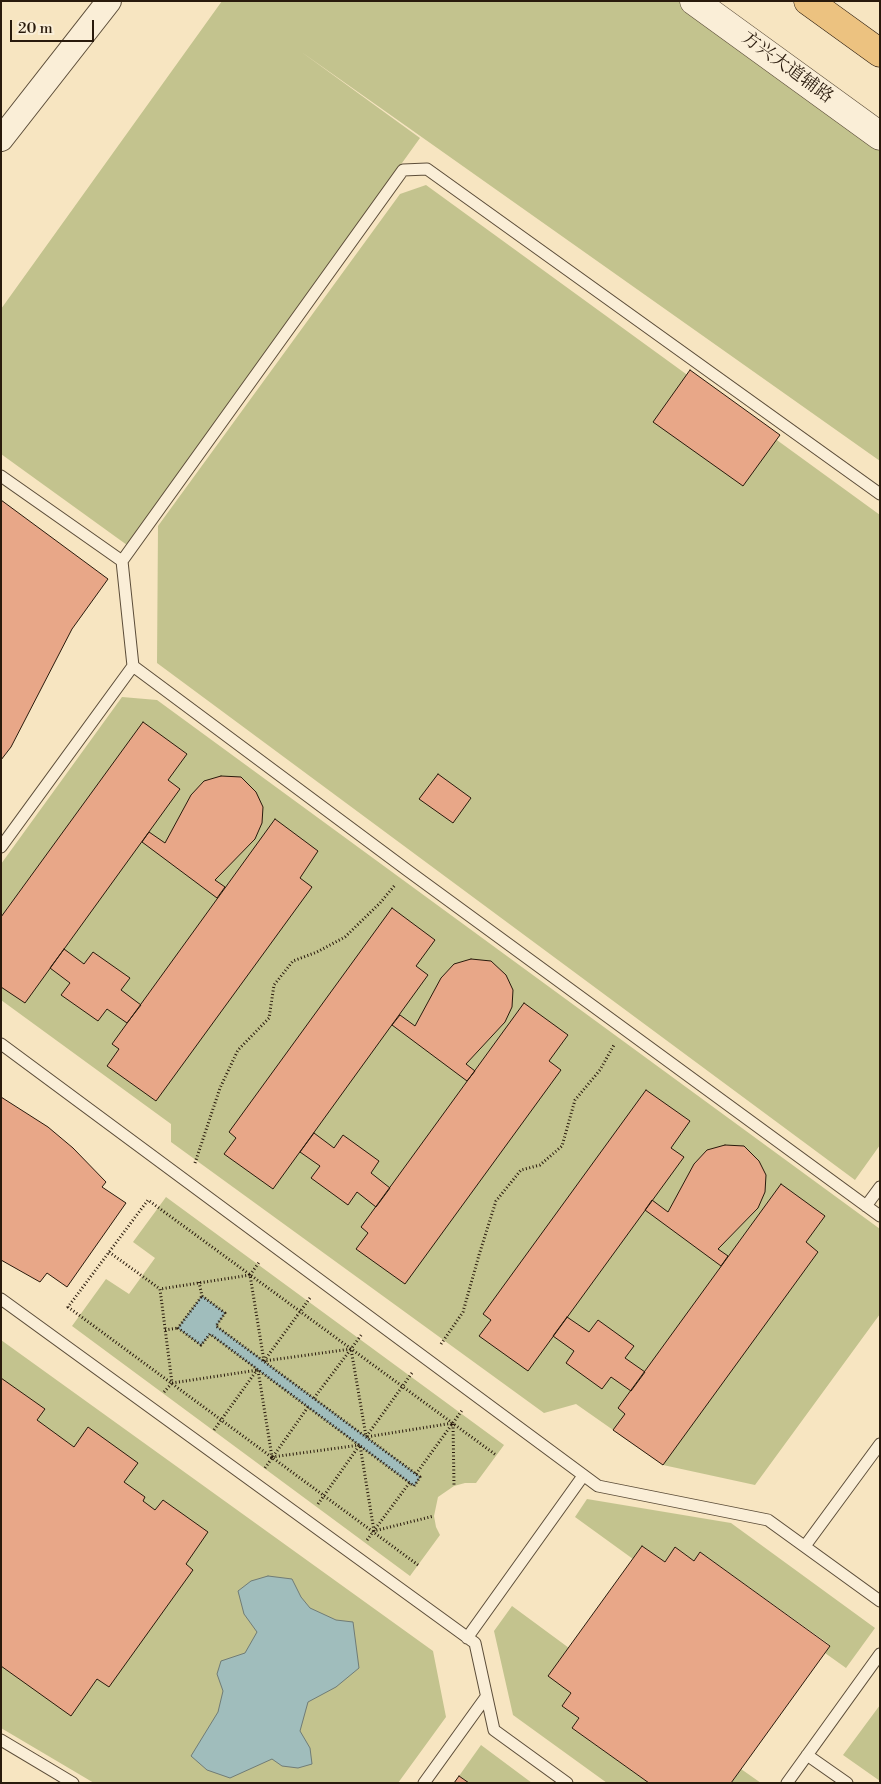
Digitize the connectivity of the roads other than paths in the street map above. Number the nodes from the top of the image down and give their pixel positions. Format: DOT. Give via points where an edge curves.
graph roads {
  1 [pos="108,1"];
  2 [pos="694,1"];
  3 [pos="808,1"];
  4 [pos="880,53"];
  5 [pos="880,136"];
  6 [pos="1,139"];
  7 [pos="1,476"];
  8 [pos="880,494"];
  9 [pos="122,561"];
  10 [pos="133,666"];
  11 [pos="1,847"];
  12 [pos="1,1044"];
  13 [pos="880,1187"];
  14 [pos="866,1206"];
  15 [pos="880,1216"];
  16 [pos="1,1299"];
  17 [pos="880,1444"];
  18 [pos="583,1476"];
  19 [pos="806,1546"];
  20 [pos="880,1602"];
  21 [pos="468,1638"];
  22 [pos="880,1654"];
  23 [pos="486,1697"];
  24 [pos="1,1740"];
  25 [pos="807,1755"];
  26 [pos="73,1783"];
  27 [pos="424,1783"];
  28 [pos="567,1783"];
  29 [pos="787,1783"];
  30 [pos="847,1783"];
  1 -- 6 [label="street"];
  2 -- 5 [label="street, 方兴大道辅路"];
  3 -- 4 [label="highway"];
  7 -- 9 [label="lane"];
  8 -- 9 [label="lane" via="428,169 403,170"];
  9 -- 10 [label="lane"];
  10 -- 11 [label="lane"];
  10 -- 14 [label="lane"];
  12 -- 18 [label="lane"];
  13 -- 14 [label="lane"];
  14 -- 15 [label="lane"];
  16 -- 21 [label="lane"];
  17 -- 19 [label="lane"];
  18 -- 19 [label="lane" via="598,1486 768,1520"];
  18 -- 21 [label="lane"];
  19 -- 20 [label="lane"];
  21 -- 23 [label="lane" via="475,1644"];
  22 -- 25 [label="lane"];
  23 -- 27 [label="lane"];
  23 -- 28 [label="lane" via="494,1730"];
  24 -- 26 [label="lane"];
  25 -- 29 [label="lane"];
  25 -- 30 [label="lane"];
}
